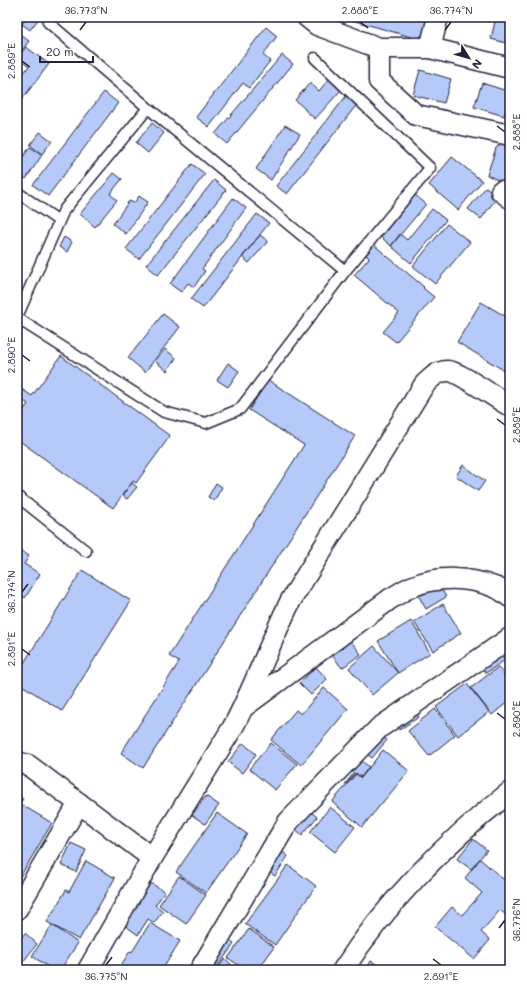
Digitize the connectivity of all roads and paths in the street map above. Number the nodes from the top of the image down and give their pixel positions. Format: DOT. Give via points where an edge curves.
graph roads {
  1 [pos="307,17"];
  2 [pos="438,17"];
  3 [pos="48,22"];
  4 [pos="379,48"];
  5 [pos="430,48"];
  6 [pos="315,58"];
  7 [pos="510,68"];
  8 [pos="148,108"];
  9 [pos="510,134"];
  10 [pos="17,192"];
  11 [pos="59,221"];
  12 [pos="345,271"];
  13 [pos="17,318"];
  14 [pos="510,406"];
  15 [pos="17,496"];
  16 [pos="86,551"];
  17 [pos="510,597"];
  18 [pos="510,638"];
  19 [pos="244,706"];
  20 [pos="17,762"];
  21 [pos="510,792"];
  22 [pos="79,803"];
  23 [pos="152,858"];
  24 [pos="17,910"];
  25 [pos="88,970"];
  26 [pos="200,970"];
  27 [pos="343,970"];
  1 -- 4 [label="street" via="317,26"];
  2 -- 5 [label="street"];
  3 -- 8 [label="lane"];
  4 -- 5 [label="street"];
  4 -- 9 [label="street" via="379,81 416,116"];
  5 -- 7 [label="street"];
  6 -- 12 [label="lane" via="430,168"];
  8 -- 11 [label="lane" via="64,210"];
  8 -- 12 [label="lane"];
  10 -- 11 [label="lane"];
  11 -- 13 [label="lane"];
  12 -- 13 [label="lane" via="240,409 206,423 164,412"];
  14 -- 19 [label="street" via="462,376 448,371 435,374 424,385 291,600"];
  15 -- 16 [label="lane"];
  17 -- 19 [label="street" via="498,588 456,578 430,581 411,587 390,599"];
  18 -- 26 [label="street" via="379,728 288,822"];
  19 -- 23 [label="street"];
  20 -- 22 [label="street" via="28,765"];
  21 -- 27 [label="street" via="484,812 421,873 388,909"];
  22 -- 23 [label="street"];
  22 -- 24 [label="street"];
  23 -- 25 [label="street"];
}
